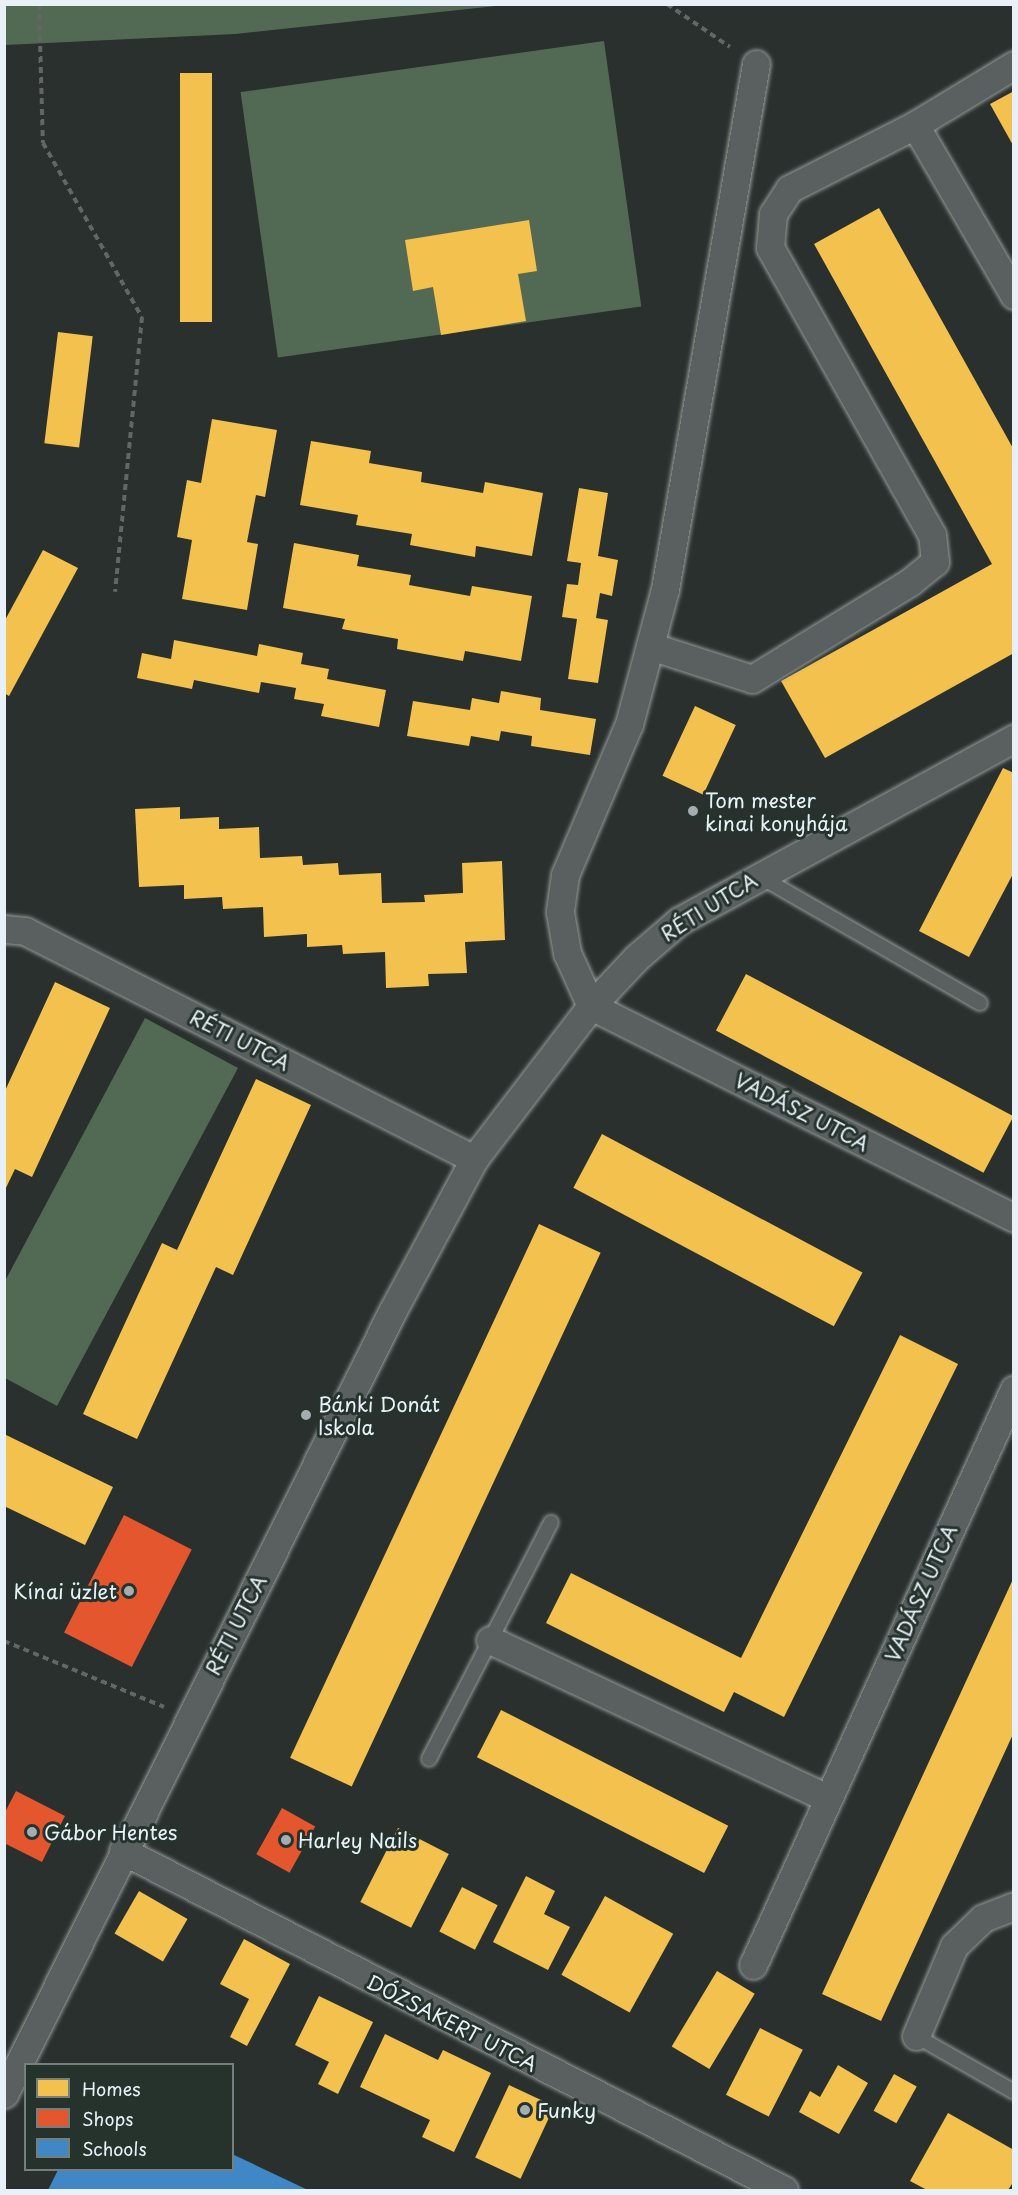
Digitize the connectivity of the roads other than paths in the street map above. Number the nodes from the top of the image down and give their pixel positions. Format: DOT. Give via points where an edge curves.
graph roads {
  1 [pos="756,64"];
  2 [pos="1014,65"];
  3 [pos="915,125"];
  4 [pos="1014,296"];
  5 [pos="650,646"];
  6 [pos="1014,738"];
  7 [pos="759,876"];
  8 [pos="4,929"];
  9 [pos="980,1003"];
  10 [pos="591,1006"];
  11 [pos="474,1160"];
  12 [pos="1014,1218"];
  13 [pos="1014,1389"];
  14 [pos="551,1522"];
  15 [pos="490,1640"];
  16 [pos="429,1759"];
  17 [pos="828,1797"];
  18 [pos="123,1851"];
  19 [pos="1014,1906"];
  20 [pos="753,1965"];
  21 [pos="916,2036"];
  22 [pos="1014,2092"];
  23 [pos="4,2094"];
  24 [pos="784,2190"];
  1 -- 5 [label="street" via="665,589"];
  2 -- 3 [label="street"];
  3 -- 4 [label="street"];
  3 -- 5 [label="street" via="789,189 773,214 770,248 932,535 935,562 910,582 752,679"];
  5 -- 10 [label="street" via="629,724 565,875 560,912 567,953"];
  6 -- 7 [label="street, RÉTI UTCA"];
  7 -- 9 [label="lane"];
  7 -- 10 [label="street, RÉTI UTCA" via="679,921 636,958"];
  8 -- 11 [label="street, RÉTI UTCA" via="25,931"];
  10 -- 11 [label="street, RÉTI UTCA"];
  10 -- 12 [label="street, VADÁSZ UTCA"];
  11 -- 18 [label="street, RÉTI UTCA" via="392,1312"];
  13 -- 17 [label="street, VADÁSZ UTCA"];
  14 -- 15 [label="lane"];
  15 -- 16 [label="lane"];
  15 -- 17 [label="street"];
  17 -- 20 [label="street, VADÁSZ UTCA"];
  18 -- 23 [label="street, RÉTI UTCA"];
  18 -- 24 [label="street, DÓZSAKERT UTCA"];
  19 -- 21 [label="street" via="983,1918 954,1946"];
  21 -- 22 [label="lane"];
}
